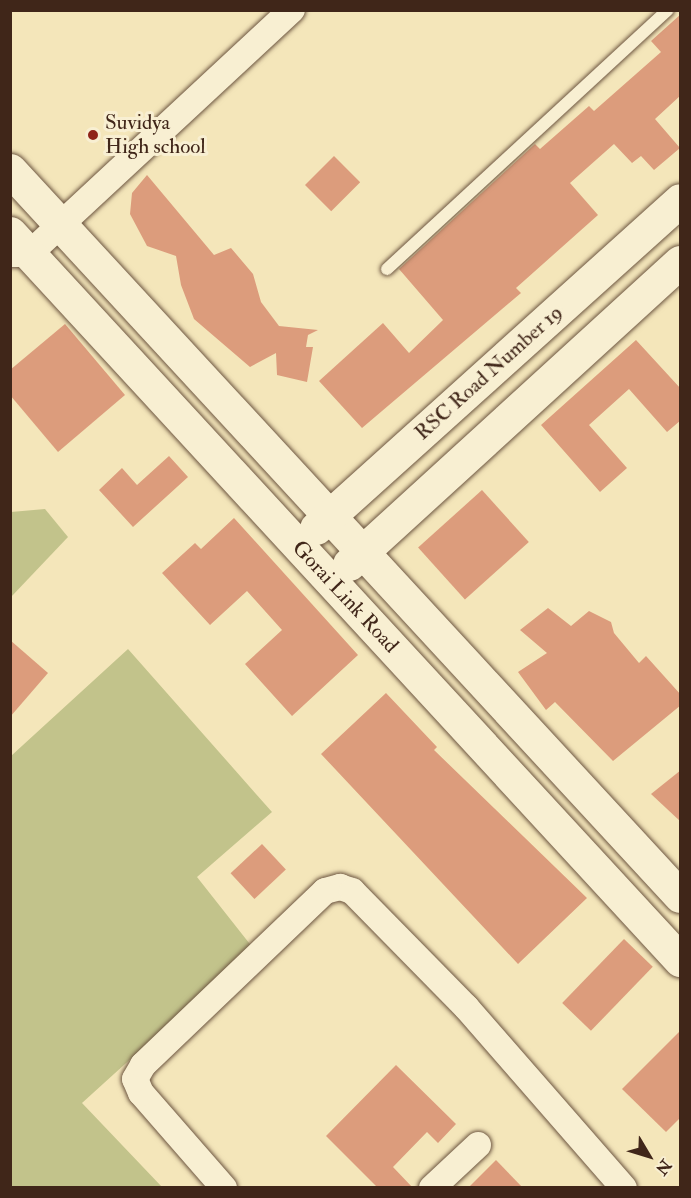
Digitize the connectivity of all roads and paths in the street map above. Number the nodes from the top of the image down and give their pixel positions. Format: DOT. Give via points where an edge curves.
graph roads {
  1 [pos="292,10"];
  2 [pos="668,10"];
  3 [pos="10,170"];
  4 [pos="681,200"];
  5 [pos="60,225"];
  6 [pos="17,247"];
  7 [pos="681,262"];
  8 [pos="387,269"];
  9 [pos="333,515"];
  10 [pos="296,545"];
  11 [pos="364,550"];
  12 [pos="330,581"];
  13 [pos="681,896"];
  14 [pos="681,960"];
  15 [pos="478,1145"];
  16 [pos="225,1188"];
  17 [pos="432,1188"];
  18 [pos="624,1188"];
  1 -- 5 [label="street"];
  2 -- 8 [label="lane"];
  3 -- 5 [label="main road"];
  4 -- 9 [label="main road, RSC Road Number 19"];
  5 -- 6 [label="street"];
  5 -- 9 [label="main road"];
  6 -- 10 [label="main road, Gorai Link Road"];
  7 -- 11 [label="main road"];
  9 -- 10 [label="main road, RSC Road Number 19"];
  9 -- 11 [label="main road"];
  10 -- 12 [label="main road, Gorai Link Road"];
  11 -- 12 [label="main road"];
  11 -- 13 [label="main road"];
  12 -- 14 [label="main road, Gorai Link Road"];
  15 -- 17 [label="street"];
  16 -- 18 [label="street" via="141,1093 135,1079 143,1065 325,891 340,886 352,891 466,1007"];
}
